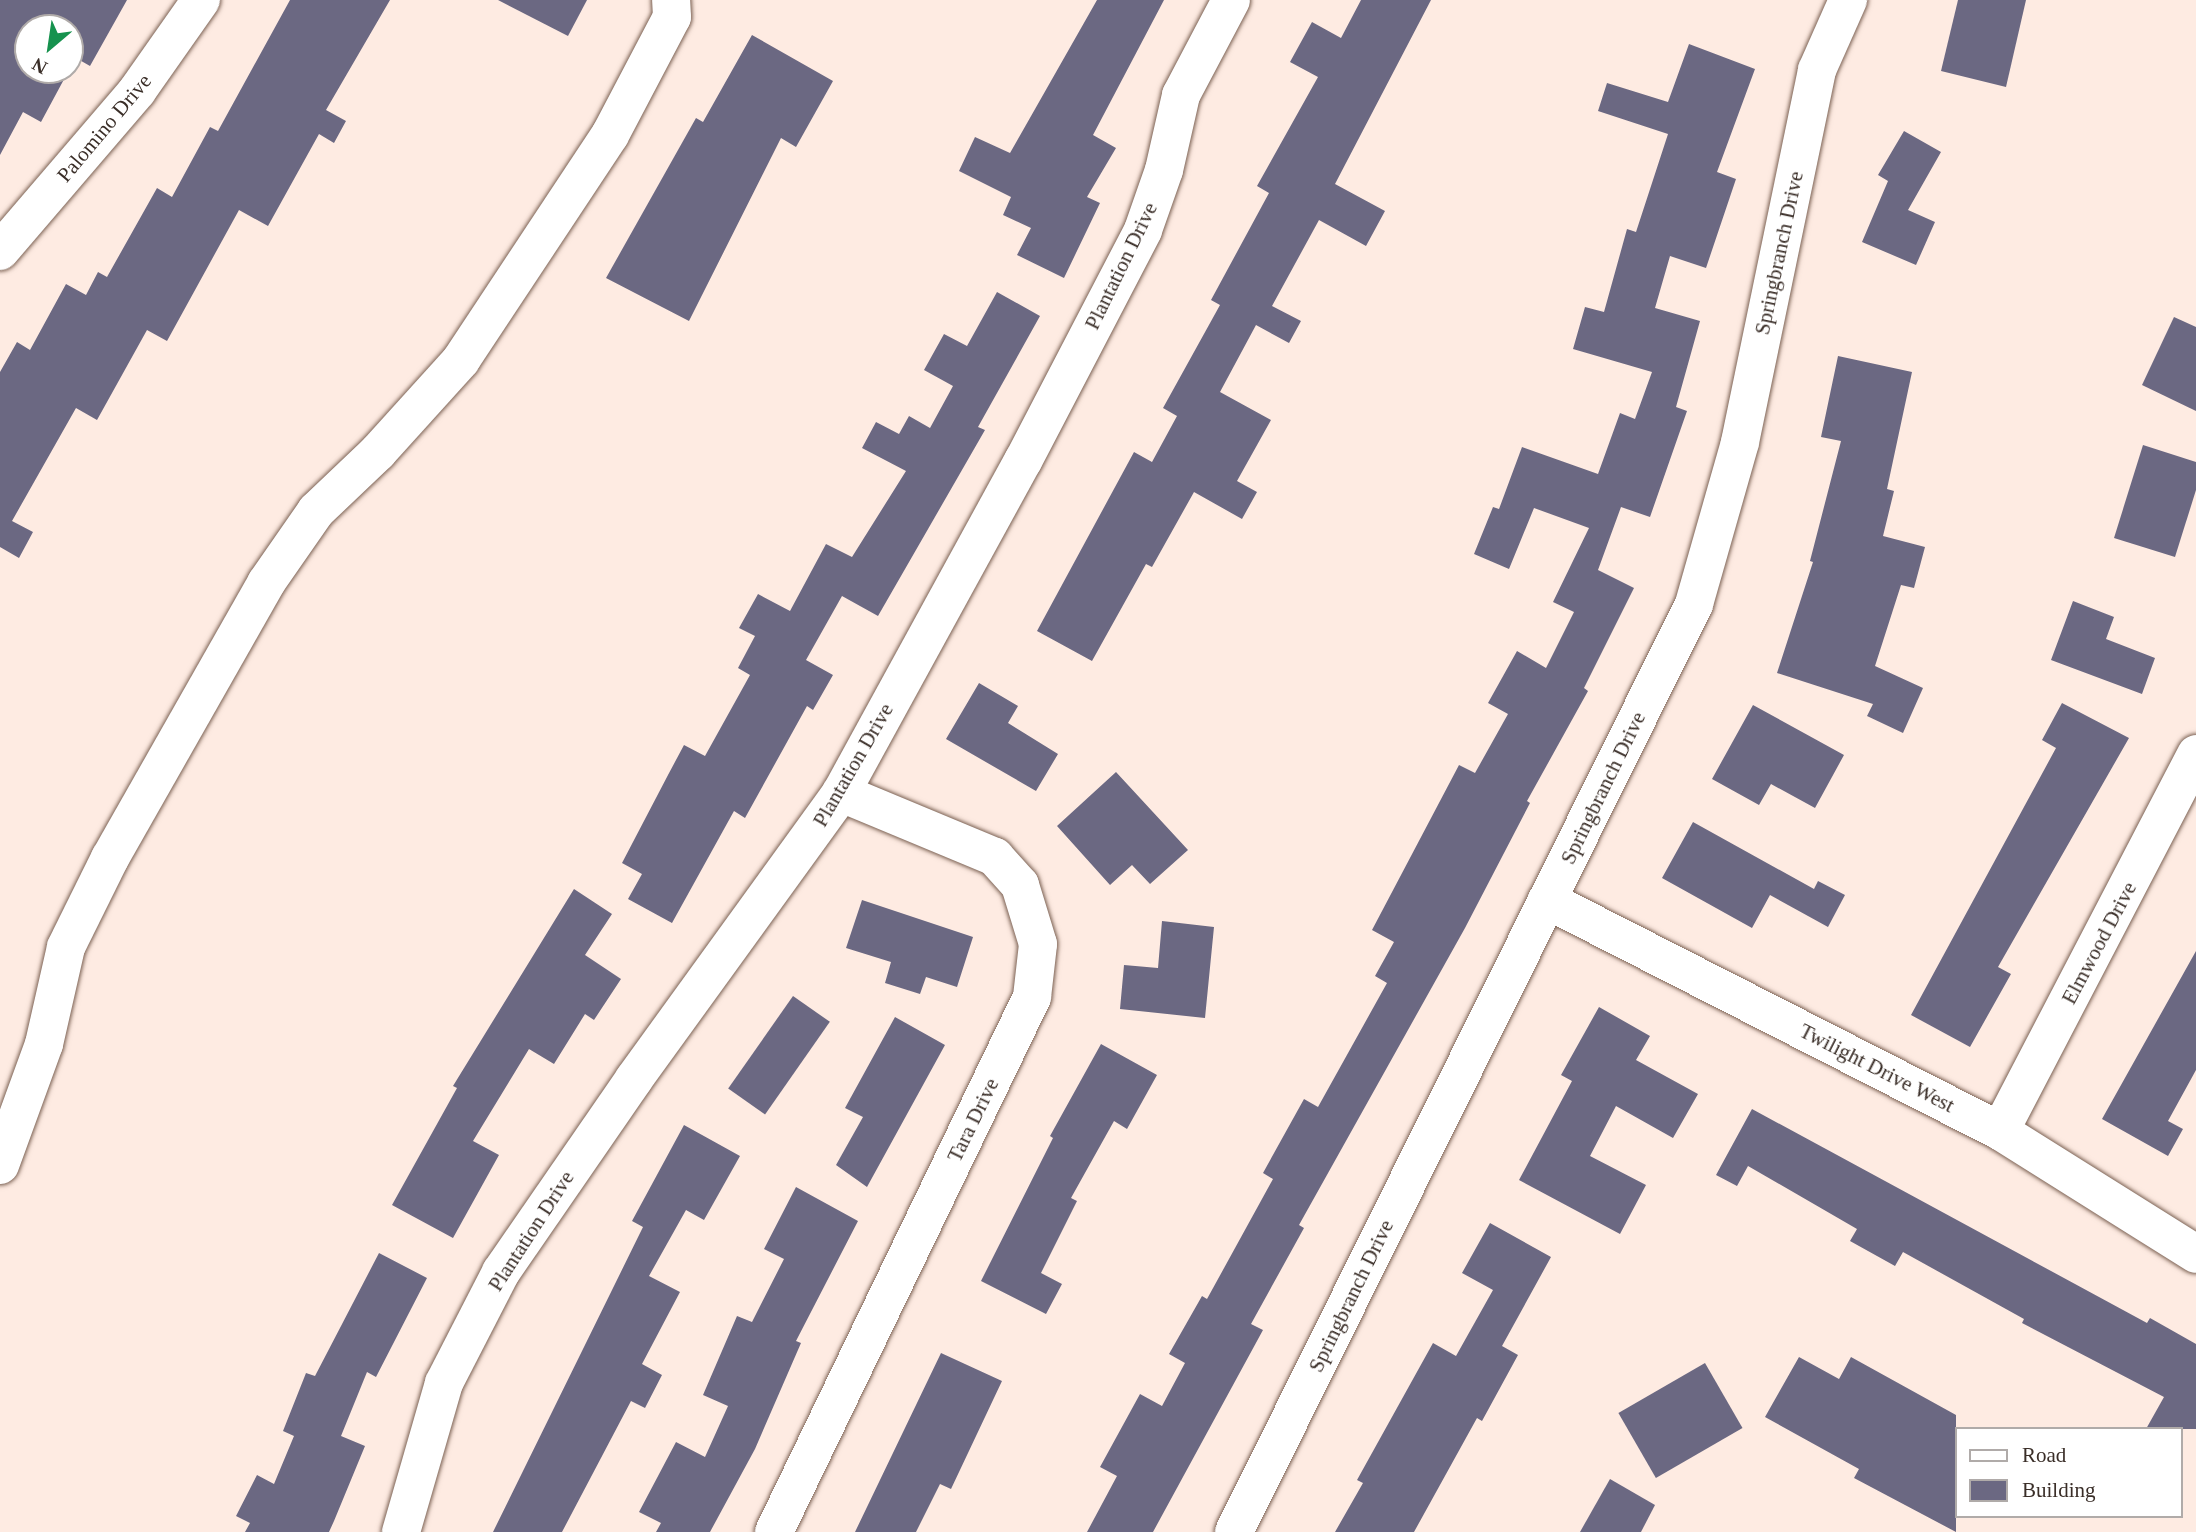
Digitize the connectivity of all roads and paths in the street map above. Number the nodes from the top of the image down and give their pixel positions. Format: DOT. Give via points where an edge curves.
graph roads {
  1 [pos="201,0"];
  2 [pos="671,0"];
  3 [pos="1231,0"];
  4 [pos="1848,0"];
  5 [pos="0,251"];
  6 [pos="2194,763"];
  7 [pos="841,793"];
  8 [pos="1547,901"];
  9 [pos="2000,1131"];
  10 [pos="0,1166"];
  11 [pos="2196,1255"];
  12 [pos="401,1532"];
  13 [pos="774,1532"];
  14 [pos="1234,1532"];
  1 -- 5 [label="street, Palomino Drive" via="137,91"];
  2 -- 10 [label="street" via="672,17 610,135 461,360 379,452 316,511 267,583 110,858 66,947 44,1044"];
  3 -- 7 [label="street, Plantation Drive" via="1181,95 1164,170 1143,230"];
  4 -- 8 [label="street, Springbranch Drive" via="1817,70 1740,442 1694,604"];
  6 -- 9 [label="street, Elmwood Drive"];
  7 -- 12 [label="street, Plantation Drive" via="501,1272 444,1383"];
  7 -- 13 [label="street, Tara Drive" via="995,857 1020,885 1038,944 1032,997"];
  8 -- 9 [label="street, Twilight Drive West"];
  8 -- 14 [label="street, Springbranch Drive"];
  9 -- 11 [label="street, Twilight Drive West"];
}
